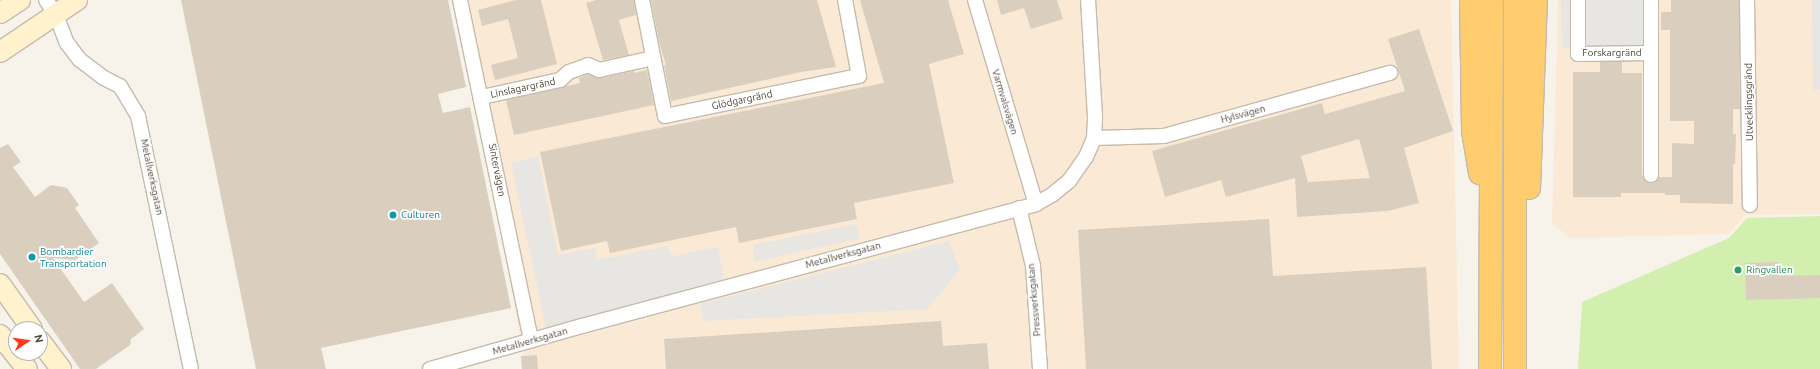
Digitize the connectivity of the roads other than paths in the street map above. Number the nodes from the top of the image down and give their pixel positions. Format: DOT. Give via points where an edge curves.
graph roads {
  1 [pos="20,0"];
  2 [pos="77,0"];
  3 [pos="460,0"];
  4 [pos="642,0"];
  5 [pos="845,0"];
  6 [pos="975,0"];
  7 [pos="1088,0"];
  8 [pos="1471,0"];
  9 [pos="1492,0"];
  10 [pos="1515,0"];
  11 [pos="1536,0"];
  12 [pos="1578,0"];
  13 [pos="1651,0"];
  14 [pos="1747,0"];
  15 [pos="51,8"];
  16 [pos="0,13"];
  17 [pos="0,52"];
  18 [pos="1651,53"];
  19 [pos="653,58"];
  20 [pos="1390,74"];
  21 [pos="482,97"];
  22 [pos="1094,138"];
  23 [pos="1651,176"];
  24 [pos="1036,204"];
  25 [pos="1750,205"];
  26 [pos="1019,208"];
  27 [pos="1491,245"];
  28 [pos="1515,264"];
  29 [pos="0,284"];
  30 [pos="26,321"];
  31 [pos="0,335"];
  32 [pos="531,341"];
  33 [pos="48,352"];
  34 [pos="28,369"];
  35 [pos="60,369"];
  36 [pos="191,369"];
  37 [pos="430,369"];
  38 [pos="1040,369"];
  39 [pos="1490,369"];
  40 [pos="1515,369"];
  1 -- 16 [label="main road"];
  2 -- 15 [label="main road"];
  3 -- 21 [label="street, Sintervägen"];
  4 -- 19 [label="street, Glödgargränd"];
  5 -- 19 [label="street, Glödgargränd" via="859,76 665,116"];
  6 -- 24 [label="street, Varmvalsvägen"];
  7 -- 22 [label="street, Metallverksgatan"];
  8 -- 27 [label="highway" via="1473,131"];
  9 -- 27 [label="highway"];
  10 -- 28 [label="highway"];
  11 -- 28 [label="highway" via="1532,140 1526,224"];
  12 -- 18 [label="street, Forskargränd" via="1578,54"];
  13 -- 18 [label="street, Forskargränd"];
  14 -- 25 [label="street, Utvecklingsgränd"];
  15 -- 17 [label="main road"];
  15 -- 36 [label="street, Metallverksgatan" via="67,43 80,60 104,78 120,86 138,116"];
  18 -- 23 [label="street, Forskargränd"];
  19 -- 21 [label="street, Linslagargränd" via="598,70 588,65 569,72 560,80"];
  20 -- 22 [label="street, Hylsvägen" via="1164,136"];
  21 -- 32 [label="street, Sintervägen"];
  22 -- 24 [label="street, Metallverksgatan" via="1086,157 1069,181"];
  24 -- 26 [label="street, Metallverksgatan"];
  26 -- 32 [label="street, Metallverksgatan"];
  26 -- 38 [label="street, Pressverksgatan" via="1033,266"];
  27 -- 39 [label="highway"];
  28 -- 40 [label="highway"];
  29 -- 30 [label="main road"];
  31 -- 34 [label="main road"];
  32 -- 37 [label="street, Metallverksgatan"];
  33 -- 35 [label="main road"];
}
